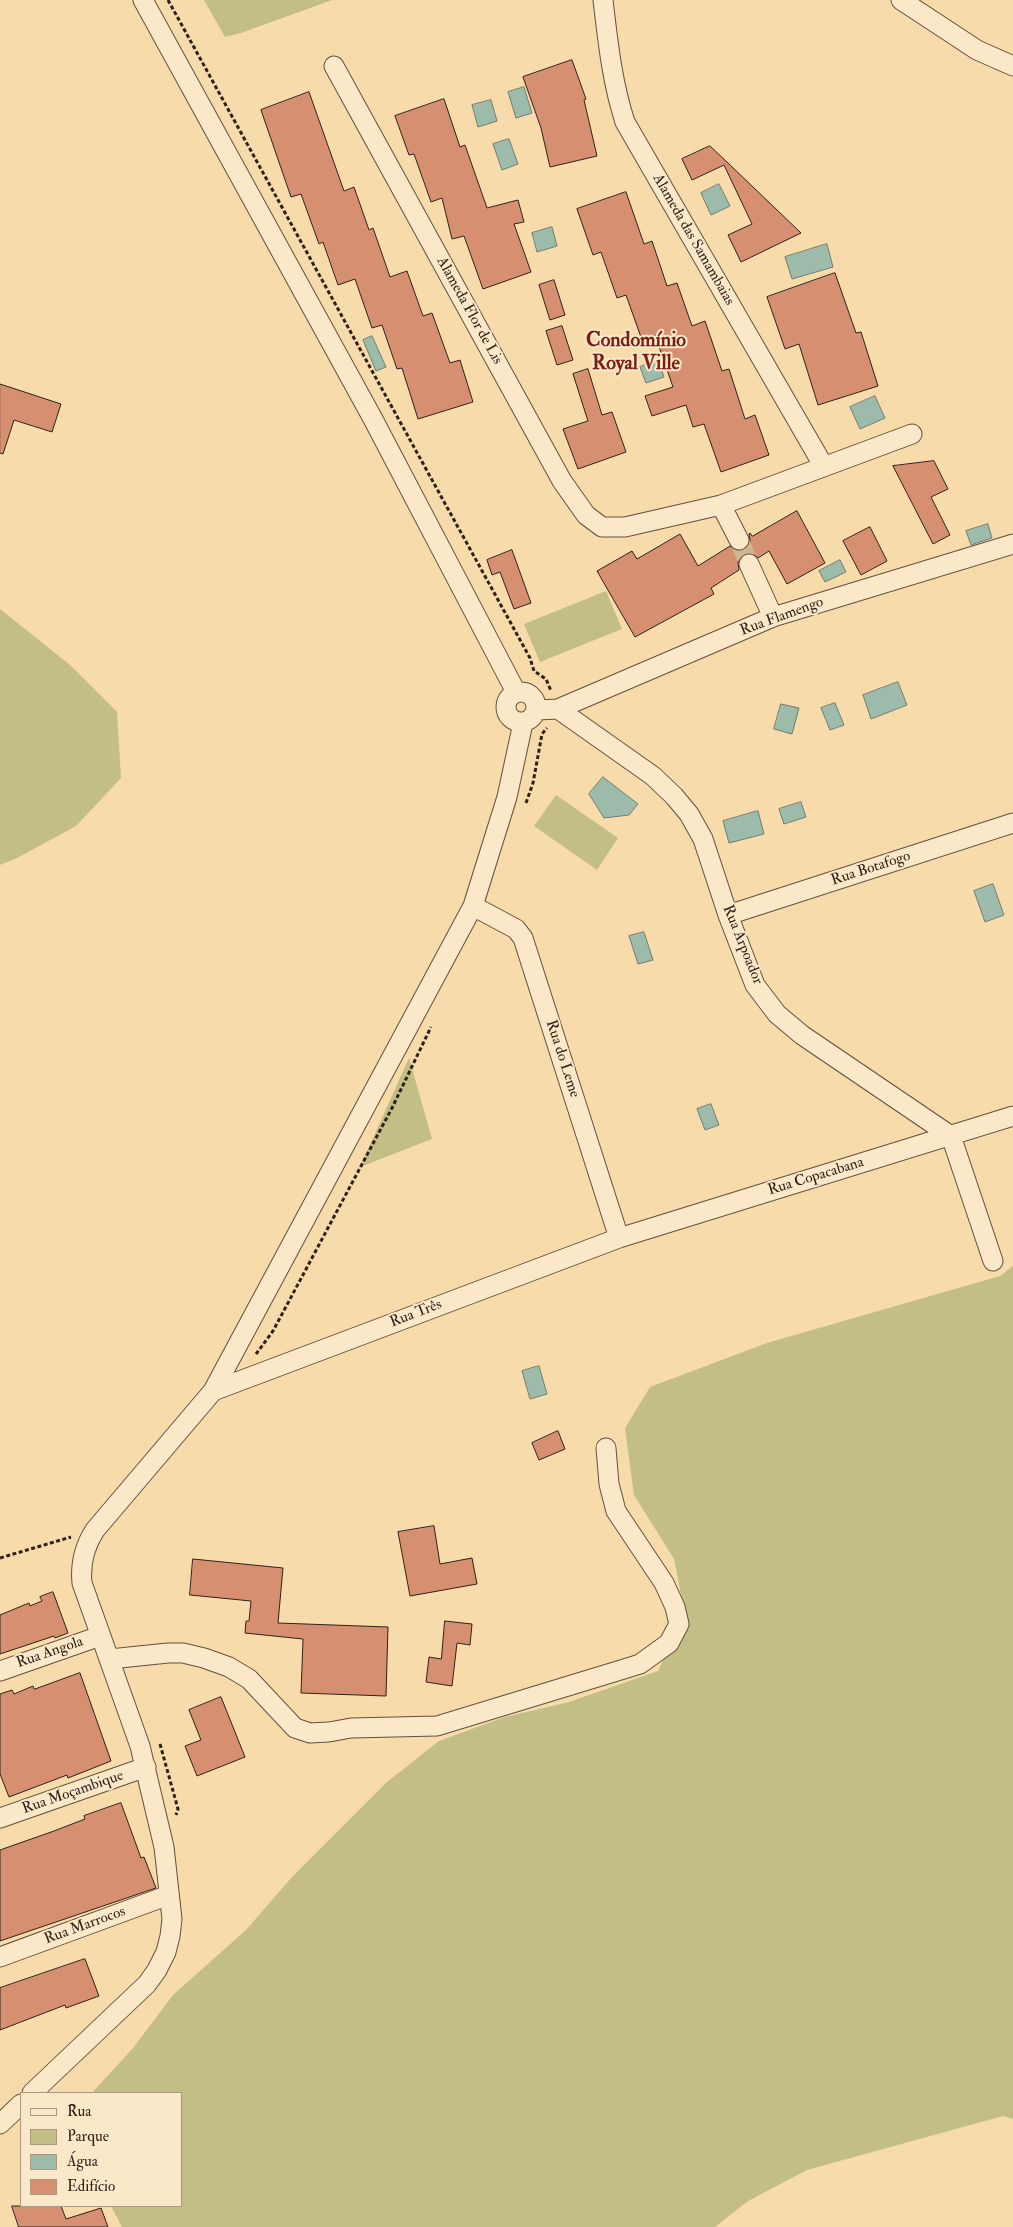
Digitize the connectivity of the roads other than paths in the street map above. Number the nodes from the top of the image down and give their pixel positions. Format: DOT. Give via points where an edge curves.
graph roads {
  1 [pos="142,0"];
  2 [pos="603,0"];
  3 [pos="901,0"];
  4 [pos="334,66"];
  5 [pos="1013,66"];
  6 [pos="912,434"];
  7 [pos="823,465"];
  8 [pos="721,505"];
  9 [pos="739,540"];
  10 [pos="1013,544"];
  11 [pos="749,564"];
  12 [pos="773,617"];
  13 [pos="516,692"];
  14 [pos="549,709"];
  15 [pos="523,723"];
  16 [pos="1013,822"];
  17 [pos="472,906"];
  18 [pos="728,916"];
  19 [pos="1013,1116"];
  20 [pos="951,1136"];
  21 [pos="619,1238"];
  22 [pos="993,1261"];
  23 [pos="213,1391"];
  24 [pos="606,1448"];
  25 [pos="100,1636"];
  26 [pos="110,1659"];
  27 [pos="0,1671"];
  28 [pos="146,1768"];
  29 [pos="0,1818"];
  30 [pos="169,1894"];
  31 [pos="0,1957"];
  32 [pos="33,2092"];
  33 [pos="20,2104"];
  34 [pos="20,2105"];
  35 [pos="0,2111"];
  36 [pos="0,2124"];
  1 -- 13 [label="street" via="373,419"];
  2 -- 7 [label="street, Alameda das Samambaias" via="616,92 625,122"];
  3 -- 5 [label="street" via="977,50"];
  4 -- 8 [label="street, Alameda Flor de Lis" via="562,481 586,515 602,527 625,527"];
  6 -- 7 [label="street, Alameda Flor de Lis"];
  7 -- 8 [label="street, Alameda Flor de Lis"];
  8 -- 9 [label="street"];
  10 -- 12 [label="street, Rua Flamengo"];
  11 -- 12 [label="street"];
  12 -- 14 [label="street, Rua Flamengo"];
  13 -- 14 [label="street, Rua Arpoador" via="531,695"];
  13 -- 15 [label="street" via="508,698 506,713 513,721"];
  14 -- 15 [label="street, Rua Flamengo"];
  14 -- 18 [label="street, Rua Arpoador" via="653,776 674,796 689,814 702,839"];
  15 -- 17 [label="street" via="507,797"];
  16 -- 18 [label="street, Rua Botafogo"];
  17 -- 21 [label="street, Rua do Leme" via="516,928 523,938"];
  17 -- 23 [label="street"];
  18 -- 20 [label="street, Rua Arpoador" via="755,985 777,1014 802,1035"];
  19 -- 20 [label="street, Rua Copacabana"];
  20 -- 21 [label="street, Rua Copacabana"];
  20 -- 22 [label="street"];
  21 -- 23 [label="street, Rua Três"];
  23 -- 25 [label="street" via="96,1530 85,1550 81,1572 85,1595"];
  24 -- 26 [label="street" via="608,1484 616,1511 664,1583 679,1624 669,1643 640,1664 437,1726 351,1728 310,1733 295,1728 249,1679 229,1667 183,1653"];
  25 -- 26 [label="street"];
  25 -- 27 [label="street, Rua Angola"];
  26 -- 28 [label="street"];
  28 -- 29 [label="street, Rua Moçambique"];
  28 -- 30 [label="street" via="164,1847"];
  30 -- 31 [label="street, Rua Marrocos"];
  30 -- 32 [label="street" via="170,1936 157,1970 147,1984"];
  33 -- 35 [label="street"];
  34 -- 36 [label="street"];
}
